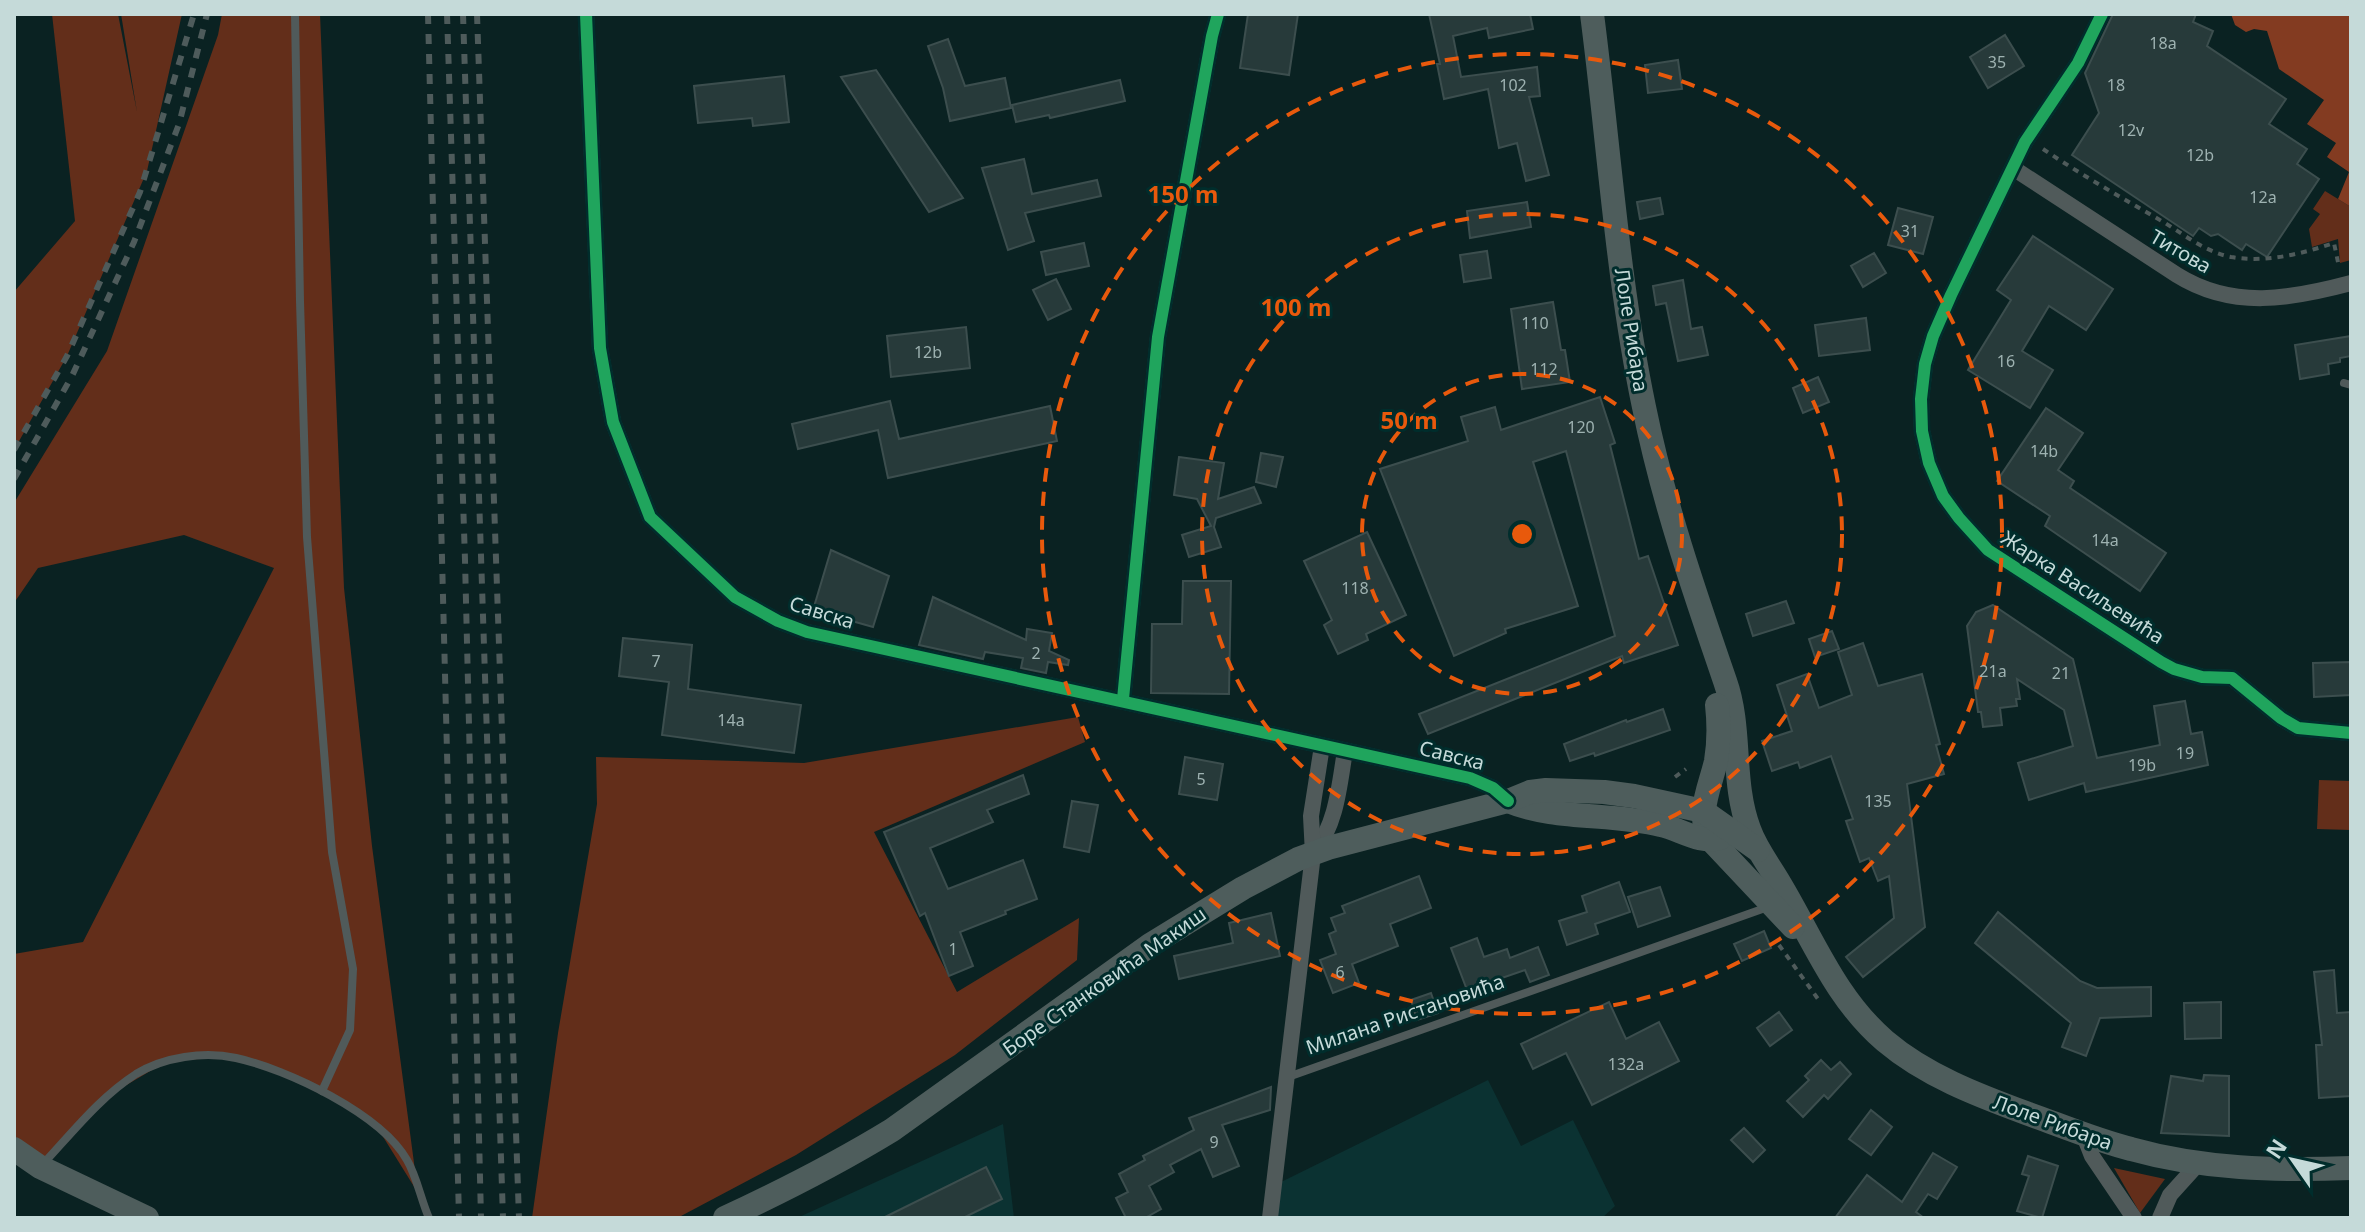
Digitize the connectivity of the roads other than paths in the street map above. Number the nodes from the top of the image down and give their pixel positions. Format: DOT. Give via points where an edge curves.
graph roads {
  1 [pos="295,14"];
  2 [pos="586,14"];
  3 [pos="1218,14"];
  4 [pos="1592,14"];
  5 [pos="2102,14"];
  6 [pos="2013,168"];
  7 [pos="2346,281"];
  8 [pos="1709,638"];
  9 [pos="1123,699"];
  10 [pos="2351,733"];
  11 [pos="1322,746"];
  12 [pos="1345,751"];
  13 [pos="1508,801"];
  14 [pos="1741,805"];
  15 [pos="1703,811"];
  16 [pos="1721,835"];
  17 [pos="1758,850"];
  18 [pos="1313,854"];
  19 [pos="1772,905"];
  20 [pos="1814,949"];
  21 [pos="1288,1077"];
  22 [pos="322,1091"];
  23 [pos="2083,1133"];
  24 [pos="14,1149"];
  25 [pos="2198,1164"];
  26 [pos="40,1167"];
  27 [pos="2351,1168"];
  28 [pos="147,1218"];
  29 [pos="429,1218"];
  30 [pos="725,1218"];
  31 [pos="1270,1218"];
  32 [pos="2134,1218"];
  33 [pos="2160,1218"];
  1 -- 22 [label="lane" via="307,537 332,852 353,969 350,1030"];
  2 -- 9 [label="street, Савска" via="600,348 613,422 650,517 735,597 778,621 841,641"];
  3 -- 9 [label="street" via="1158,337"];
  4 -- 8 [label="main road, Лоле Рибара" via="1643,405"];
  5 -- 6 [label="street, Жарка Васиљевића"];
  6 -- 7 [label="street, Титова" via="2205,288 2272,299"];
  6 -- 10 [label="street, Жарка Васиљевића" via="1951,295 1925,364 1923,440 1943,496 1988,550 2161,662 2202,677 2232,678 2298,728"];
  8 -- 14 [label="main road, Лоле Рибара" via="1733,715"];
  8 -- 15 [label="main road, Лоле Рибара" via="1718,746"];
  9 -- 11 [label="street, Савска"];
  11 -- 12 [label="street, Савска"];
  11 -- 18 [label="street, Милана Ристановића" via="1311,816"];
  12 -- 13 [label="street, Савска" via="1470,778"];
  12 -- 18 [label="street, Милана Ристановића" via="1333,821"];
  13 -- 15 [label="main road" via="1546,790 1604,792"];
  13 -- 16 [label="main road, Савска" via="1529,810 1592,814"];
  13 -- 18 [label="main road, Боре Станковића Макиш"];
  14 -- 16 [label="main road"];
  14 -- 17 [label="main road, Лоле Рибара"];
  15 -- 16 [label="main road, Лоле Рибара" via="1705,831"];
  16 -- 17 [label="main road, Савска"];
  16 -- 19 [label="main road, Лоле Рибара"];
  17 -- 20 [label="main road, Лоле Рибара"];
  18 -- 21 [label="street, Милана Ристановића"];
  18 -- 30 [label="main road, Боре Станковића Макиш" via="1160,938 868,1145"];
  19 -- 20 [label="main road, Лоле Рибара"];
  19 -- 21 [label="lane, Милана Ристановића"];
  20 -- 23 [label="main road, Лоле Рибара" via="1859,1015 1900,1053 1988,1099"];
  21 -- 31 [label="street, Милана Ристановића"];
  22 -- 26 [label="lane" via="236,1058 169,1060 136,1074 106,1097"];
  22 -- 29 [label="lane" via="377,1127 407,1160"];
  23 -- 25 [label="main road, Лоле Рибара"];
  23 -- 32 [label="street" via="2092,1156"];
  24 -- 26 [label="main road"];
  25 -- 27 [label="main road, Лоле Рибара"];
  25 -- 33 [label="street" via="2170,1195"];
  26 -- 28 [label="main road"];
}
